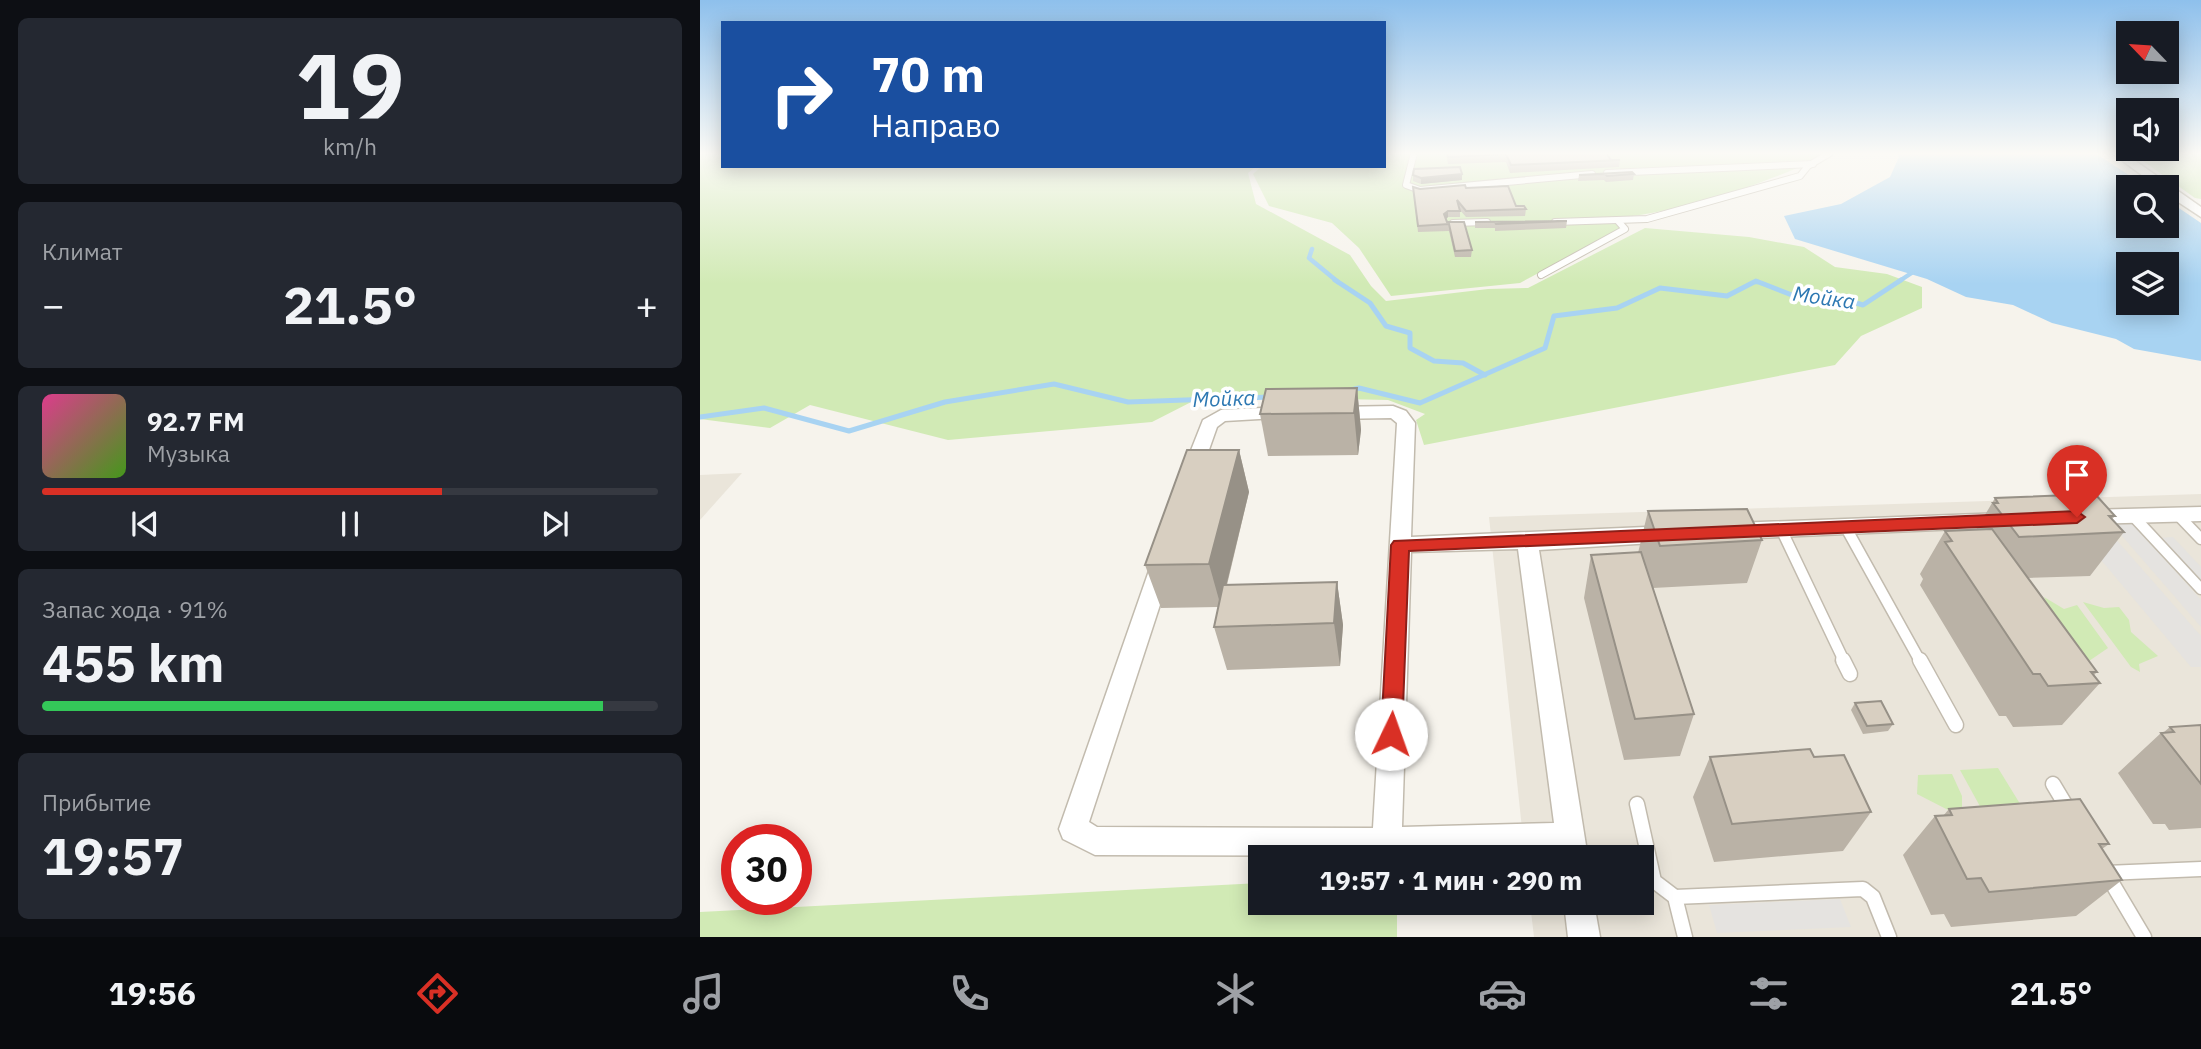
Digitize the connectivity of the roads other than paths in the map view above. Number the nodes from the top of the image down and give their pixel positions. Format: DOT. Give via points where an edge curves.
graph roads {
  1 [pos="1734,197"];
  2 [pos="2179,197"];
  3 [pos="2201,213"];
  4 [pos="1618,221"];
  5 [pos="1489,222"];
  6 [pos="1542,222"];
  7 [pos="1449,223"];
  8 [pos="1541,275"];
  9 [pos="1187,489"];
  10 [pos="2177,514"];
  11 [pos="2201,514"];
  12 [pos="2134,517"];
  13 [pos="2062,518"];
  14 [pos="2021,519"];
  15 [pos="1845,526"];
  16 [pos="1781,528"];
  17 [pos="1718,531"];
  18 [pos="1691,533"];
  19 [pos="2201,539"];
  20 [pos="1169,541"];
  21 [pos="1535,541"];
  22 [pos="1400,545"];
  23 [pos="2201,589"];
  24 [pos="1850,674"];
  25 [pos="1956,725"];
  26 [pos="2053,784"];
  27 [pos="1637,804"];
  28 [pos="2073,817"];
  29 [pos="1387,842"];
  30 [pos="1498,845"];
  31 [pos="1572,845"];
  32 [pos="2201,869"];
  33 [pos="1675,897"];
  34 [pos="1581,915"];
  35 [pos="1584,937"];
  36 [pos="1685,937"];
  37 [pos="1889,937"];
  38 [pos="2144,937"];
  1 -- 4 [label="lane" via="1647,219"];
  2 -- 3 [label="street"];
  4 -- 6 [label="lane"];
  4 -- 8 [label="lane" via="1625,229"];
  5 -- 7 [label="lane"];
  9 -- 22 [label="street" via="1209,424 1227,414 1393,412 1406,423"];
  10 -- 11 [label="street"];
  10 -- 12 [label="street"];
  10 -- 19 [label="lane"];
  12 -- 13 [label="street"];
  12 -- 23 [label="lane"];
  14 -- 15 [label="street"];
  15 -- 16 [label="street"];
  15 -- 25 [label="lane"];
  16 -- 17 [label="street"];
  16 -- 24 [label="lane"];
  18 -- 21 [label="street"];
  20 -- 29 [label="street" via="1073,829 1095,841"];
  21 -- 22 [label="street"];
  21 -- 31 [label="street" via="1528,552"];
  22 -- 29 [label="street"];
  26 -- 28 [label="lane"];
  27 -- 33 [label="lane" via="1654,881"];
  29 -- 30 [label="street"];
  32 -- 38 [label="lane" via="2103,867"];
  33 -- 36 [label="lane"];
  33 -- 37 [label="lane" via="1863,889 1873,897"];
  34 -- 35 [label="street"];
}
